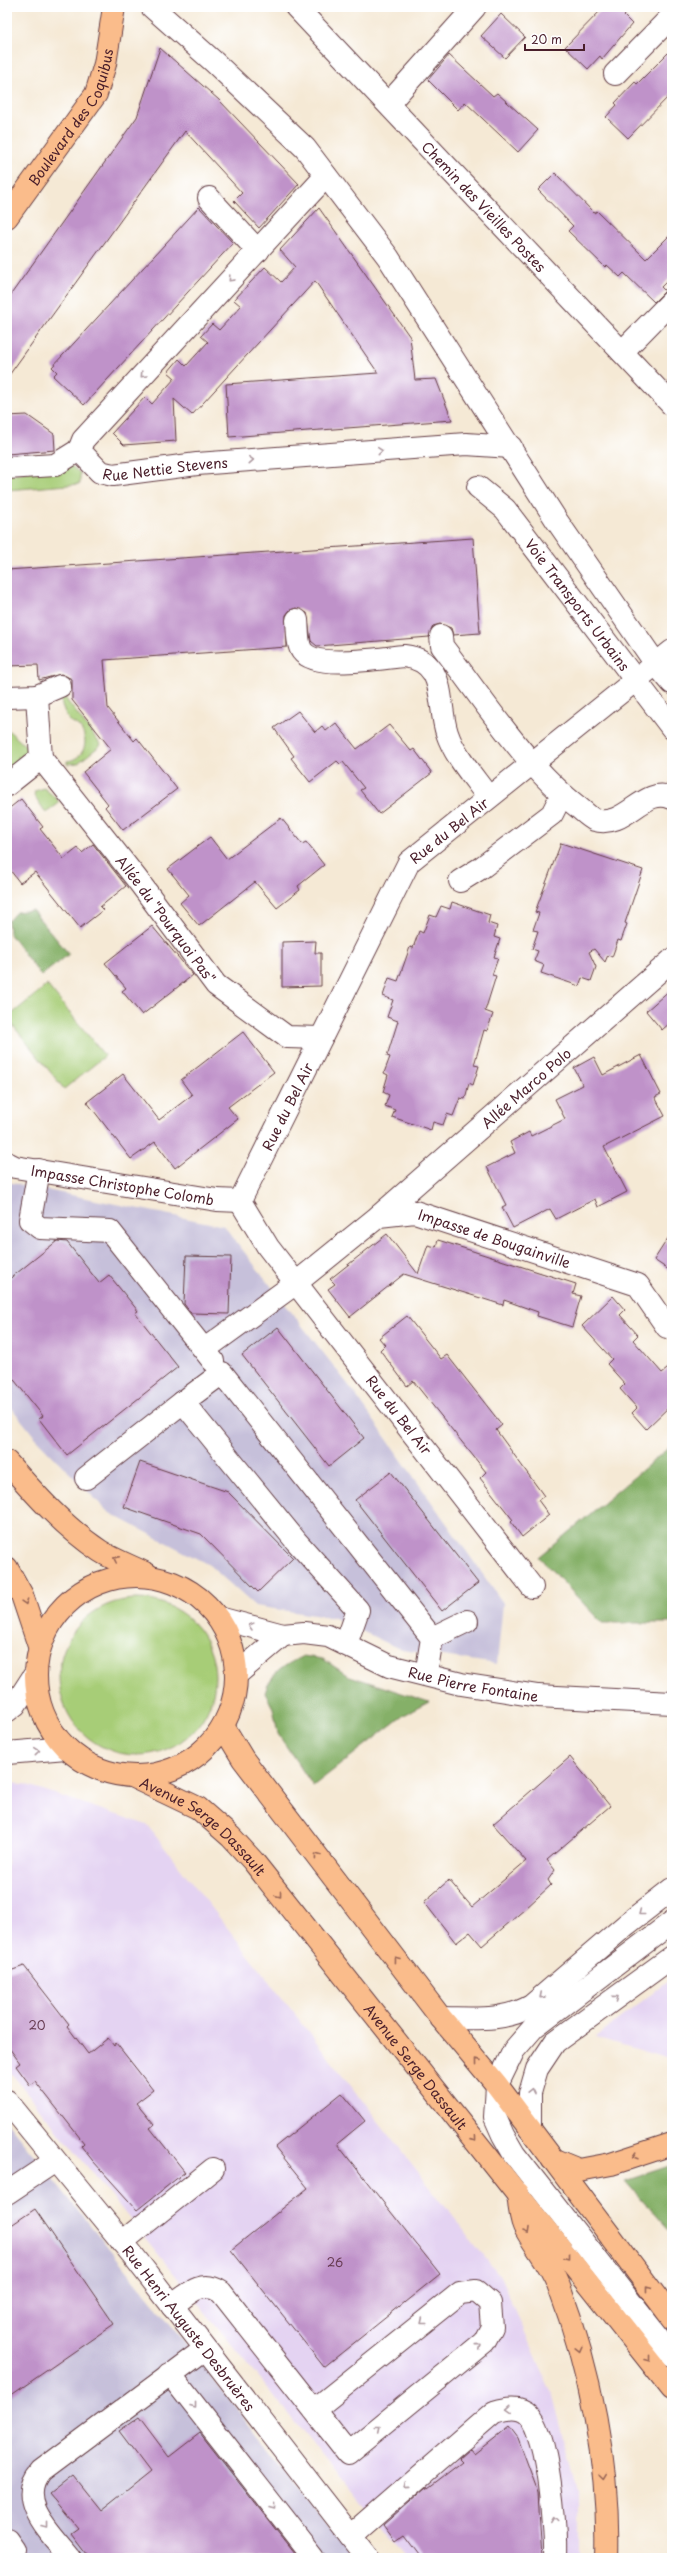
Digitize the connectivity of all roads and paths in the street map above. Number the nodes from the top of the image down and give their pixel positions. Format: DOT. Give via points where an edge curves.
graph roads {
  1 [pos="114,7"];
  2 [pos="152,7"];
  3 [pos="296,7"];
  4 [pos="475,7"];
  5 [pos="672,16"];
  6 [pos="615,74"];
  7 [pos="389,103"];
  8 [pos="326,176"];
  9 [pos="209,198"];
  10 [pos="7,217"];
  11 [pos="258,251"];
  12 [pos="672,302"];
  13 [pos="622,352"];
  14 [pos="672,405"];
  15 [pos="511,447"];
  16 [pos="79,450"];
  17 [pos="7,468"];
  18 [pos="478,487"];
  19 [pos="297,620"];
  20 [pos="440,636"];
  21 [pos="664,657"];
  22 [pos="635,680"];
  23 [pos="672,683"];
  24 [pos="60,686"];
  25 [pos="37,696"];
  26 [pos="7,697"];
  27 [pos="672,728"];
  28 [pos="41,758"];
  29 [pos="532,763"];
  30 [pos="7,785"];
  31 [pos="562,794"];
  32 [pos="488,797"];
  33 [pos="672,798"];
  34 [pos="460,881"];
  35 [pos="672,960"];
  36 [pos="321,1038"];
  37 [pos="10,1169"];
  38 [pos="39,1170"];
  39 [pos="240,1201"];
  40 [pos="379,1216"];
  41 [pos="296,1283"];
  42 [pos="667,1327"];
  43 [pos="204,1349"];
  44 [pos="222,1373"];
  45 [pos="183,1402"];
  46 [pos="7,1462"];
  47 [pos="86,1478"];
  48 [pos="7,1568"];
  49 [pos="151,1576"];
  50 [pos="532,1587"];
  51 [pos="220,1618"];
  52 [pos="467,1621"];
  53 [pos="283,1636"];
  54 [pos="432,1638"];
  55 [pos="346,1644"];
  56 [pos="39,1646"];
  57 [pos="34,1674"];
  58 [pos="237,1674"];
  59 [pos="426,1675"];
  60 [pos="672,1703"];
  61 [pos="7,1711"];
  62 [pos="223,1726"];
  63 [pos="66,1748"];
  64 [pos="7,1753"];
  65 [pos="131,1776"];
  66 [pos="672,1889"];
  67 [pos="672,1922"];
  68 [pos="672,1957"];
  69 [pos="441,2018"];
  70 [pos="497,2085"];
  71 [pos="7,2101"];
  72 [pos="530,2129"];
  73 [pos="672,2144"];
  74 [pos="552,2159"];
  75 [pos="55,2161"];
  76 [pos="213,2169"];
  77 [pos="7,2193"];
  78 [pos="518,2193"];
  79 [pos="122,2242"];
  80 [pos="172,2306"];
  81 [pos="672,2318"];
  82 [pos="205,2349"];
  83 [pos="672,2355"];
  84 [pos="170,2374"];
  85 [pos="672,2389"];
  86 [pos="314,2410"];
  87 [pos="350,2536"];
  88 [pos="71,2558"];
  89 [pos="314,2558"];
  90 [pos="368,2558"];
  91 [pos="556,2558"];
  92 [pos="606,2558"];
  1 -- 10 [label="main road, Boulevard des Coquibus" via="105,64 96,94"];
  2 -- 8 [label="street" via="305,148"];
  3 -- 7 [label="street, Chemin des Vieilles Postes"];
  4 -- 7 [label="street"];
  5 -- 6 [label="street"];
  7 -- 13 [label="street, Chemin des Vieilles Postes"];
  8 -- 11 [label="street"];
  8 -- 15 [label="street" via="396,268"];
  9 -- 11 [label="street"];
  11 -- 16 [label="street, one-way" via="83,440"];
  12 -- 13 [label="street"];
  13 -- 14 [label="street, Chemin des Vieilles Postes"];
  16 -- 15 [label="street, Rue Nettie Stevens, one-way" via="100,472 113,475 197,464 466,444"];
  15 -- 21 [label="street" via="557,521"];
  16 -- 17 [label="street" via="55,465"];
  18 -- 22 [label="street, Voie Transports Urbains" via="504,509"];
  19 -- 32 [label="street" via="300,647 309,658 323,662 404,656 416,658 427,664 441,693 447,732 452,744"];
  20 -- 29 [label="street" via="442,646"];
  21 -- 22 [label="street, Rue du Bel Air"];
  21 -- 23 [label="street"];
  22 -- 27 [label="street, Voie Transports Urbains"];
  22 -- 29 [label="street, Rue du Bel Air"];
  24 -- 25 [label="street"];
  25 -- 26 [label="street"];
  25 -- 28 [label="street"];
  28 -- 30 [label="street"];
  28 -- 36 [label="street, Allée du \"Pourquoi Pas\"" via="216,985 287,1037"];
  29 -- 31 [label="street"];
  29 -- 32 [label="street, Rue du Bel Air"];
  31 -- 33 [label="street" via="594,820 608,821 629,812 652,796 663,794"];
  31 -- 34 [label="street" via="552,814"];
  32 -- 36 [label="street, Rue du Bel Air" via="409,862"];
  35 -- 40 [label="street, Allée Marco Polo"];
  36 -- 39 [label="street, Rue du Bel Air"];
  37 -- 38 [label="street, Impasse Christophe Colomb"];
  38 -- 39 [label="street, Impasse Christophe Colomb" via="217,1200"];
  38 -- 43 [label="street" via="30,1220 34,1226 110,1231"];
  39 -- 41 [label="street, Rue du Bel Air" via="268,1247"];
  40 -- 41 [label="street"];
  40 -- 42 [label="street, Impasse de Bougainville" via="415,1212 638,1285"];
  41 -- 43 [label="street"];
  41 -- 50 [label="street, Rue du Bel Air"];
  43 -- 44 [label="street"];
  44 -- 45 [label="street"];
  44 -- 54 [label="street"];
  45 -- 47 [label="street"];
  45 -- 55 [label="street" via="296,1541 358,1610"];
  49 -- 46 [label="main road, one-way" via="100,1551 73,1530 35,1494"];
  48 -- 56 [label="main road, one-way" via="22,1595"];
  49 -- 51 [label="main road" via="197,1596"];
  49 -- 56 [label="main road" via="124,1576 97,1584 72,1598 52,1618"];
  53 -- 51 [label="street, Rue Pierre Fontaine, one-way"];
  51 -- 58 [label="main road" via="232,1643"];
  52 -- 54 [label="street"];
  53 -- 55 [label="street, Rue Pierre Fontaine" via="304,1632 328,1636"];
  53 -- 58 [label="street, Rue Pierre Fontaine"];
  54 -- 59 [label="street"];
  55 -- 59 [label="street, Rue Pierre Fontaine" via="390,1666"];
  56 -- 57 [label="main road"];
  57 -- 61 [label="street" via="15,1705"];
  57 -- 63 [label="main road" via="38,1700 49,1727"];
  58 -- 62 [label="main road" via="234,1699"];
  59 -- 60 [label="street, Rue Pierre Fontaine" via="461,1684 538,1696"];
  62 -- 65 [label="main road" via="209,1746 182,1764 159,1774"];
  69 -- 62 [label="main road, one-way" via="243,1759"];
  64 -- 63 [label="street, one-way"];
  63 -- 65 [label="main road" via="86,1764 109,1773"];
  65 -- 78 [label="main road, Avenue Serge Dassault, one-way" via="198,1808 248,1856"];
  66 -- 69 [label="street, one-way" via="531,2006 516,2014 493,2018"];
  67 -- 70 [label="street" via="534,2027 514,2050"];
  72 -- 68 [label="street, one-way" via="530,2093 537,2069 555,2042"];
  70 -- 69 [label="main road, one-way"];
  70 -- 72 [label="main road"];
  70 -- 83 [label="street" via="496,2117 514,2154"];
  71 -- 75 [label="street, Rue Henri Auguste Desbruères"];
  72 -- 74 [label="main road"];
  73 -- 74 [label="main road, one-way" via="611,2164 579,2170"];
  81 -- 74 [label="main road, one-way"];
  75 -- 77 [label="street"];
  75 -- 79 [label="street, Rue Henri Auguste Desbruères"];
  76 -- 79 [label="street"];
  78 -- 85 [label="main road, Avenue Serge Dassault, one-way"];
  78 -- 92 [label="main road, one-way" via="523,2224 557,2282 579,2349 590,2395 608,2514"];
  79 -- 80 [label="street, Rue Henri Auguste Desbruères"];
  80 -- 82 [label="street, Rue Henri Auguste Desbruères"];
  80 -- 86 [label="street" via="200,2287 213,2287 221,2292"];
  82 -- 84 [label="street"];
  82 -- 87 [label="street, Rue Henri Auguste Desbruères"];
  84 -- 88 [label="street, one-way" via="35,2478 31,2491 34,2511"];
  84 -- 89 [label="street, one-way"];
  86 -- 86 [label="street, one-way" via="348,2453 484,2342 492,2327 490,2303 476,2291 460,2292"];
  87 -- 90 [label="street, Rue Henri Auguste Desbruères"];
  91 -- 87 [label="street, one-way" via="556,2523 539,2430 529,2415 518,2409 494,2412"];
}
